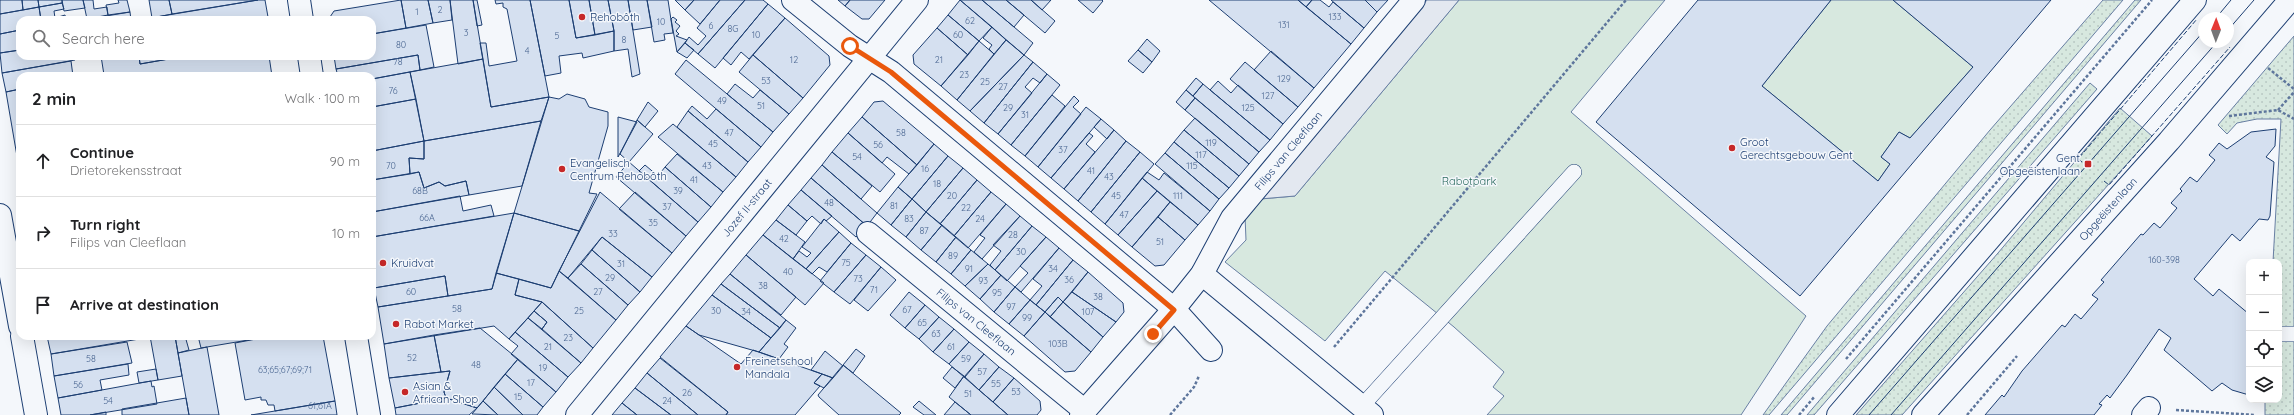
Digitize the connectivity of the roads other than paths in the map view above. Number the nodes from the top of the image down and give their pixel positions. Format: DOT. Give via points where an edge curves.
graph roads {
  1 [pos="298,0"];
  2 [pos="793,0"];
  3 [pos="917,0"];
  4 [pos="1414,0"];
  5 [pos="2195,0"];
  6 [pos="2290,0"];
  7 [pos="301,16"];
  8 [pos="869,58"];
  9 [pos="310,60"];
  10 [pos="311,72"];
  11 [pos="1574,172"];
  12 [pos="0,215"];
  13 [pos="868,233"];
  14 [pos="1202,274"];
  15 [pos="16,304"];
  16 [pos="1174,310"];
  17 [pos="2282,334"];
  18 [pos="2294,334"];
  19 [pos="23,340"];
  20 [pos="357,340"];
  21 [pos="1211,350"];
  22 [pos="1367,411"];
  23 [pos="1083,413"];
  24 [pos="36,415"];
  25 [pos="369,415"];
  26 [pos="577,415"];
  27 [pos="1838,415"];
  28 [pos="1923,415"];
  1 -- 7 [label="street"];
  2 -- 8 [label="street"];
  3 -- 8 [label="street, Jozef II-straat"];
  4 -- 14 [label="street, Filips van Cleeflaan" via="1232,218"];
  5 -- 27 [label="street"];
  6 -- 28 [label="street, Opgeëistenlaan" via="2169,141"];
  8 -- 16 [label="street" via="891,72"];
  8 -- 26 [label="street, Jozef II-straat"];
  9 -- 10 [label="street"];
  11 -- 22 [label="lane"];
  12 -- 15 [label="street"];
  13 -- 23 [label="street, Filips van Cleeflaan"];
  14 -- 16 [label="street, Filips van Cleeflaan"];
  14 -- 22 [label="street"];
  16 -- 21 [label="street"];
  16 -- 23 [label="street, Filips van Cleeflaan"];
  17 -- 18 [label="lane"];
  19 -- 24 [label="street"];
  20 -- 25 [label="street"];
}
